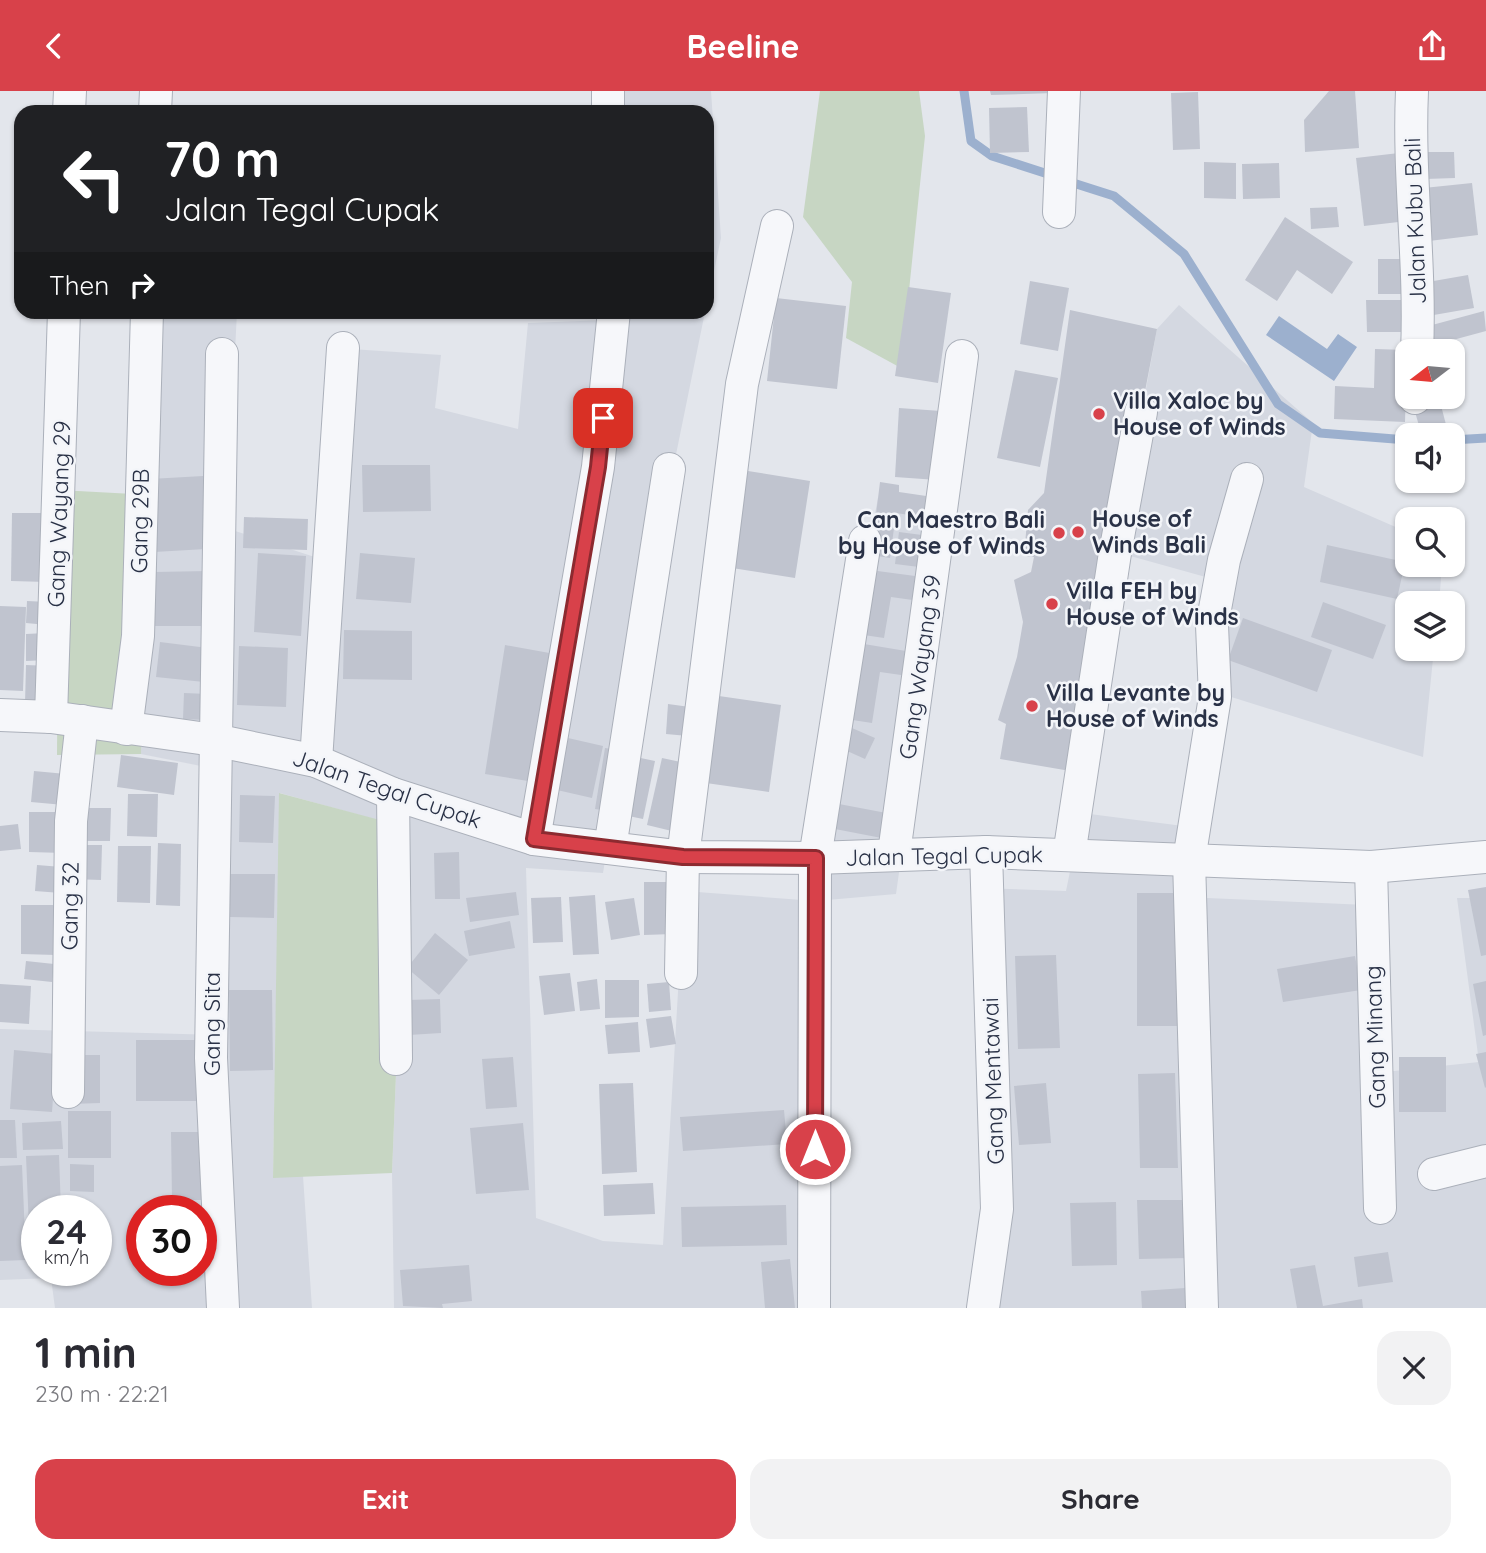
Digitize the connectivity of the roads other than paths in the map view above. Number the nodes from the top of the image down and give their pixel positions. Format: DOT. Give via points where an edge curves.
graph roads {
  1 [pos="1064,91"];
  2 [pos="1412,91"];
  3 [pos="1059,212"];
  4 [pos="777,226"];
  5 [pos="65,319"];
  6 [pos="147,319"];
  7 [pos="613,319"];
  8 [pos="1418,339"];
  9 [pos="343,348"];
  10 [pos="222,354"];
  11 [pos="962,356"];
  12 [pos="1141,412"];
  13 [pos="669,469"];
  14 [pos="1247,479"];
  15 [pos="865,541"];
  16 [pos="0,715"];
  17 [pos="67,719"];
  18 [pos="126,729"];
  19 [pos="215,740"];
  20 [pos="316,761"];
  21 [pos="393,794"];
  22 [pos="534,839"];
  23 [pos="610,848"];
  24 [pos="986,852"];
  25 [pos="894,853"];
  26 [pos="1069,855"];
  27 [pos="683,857"];
  28 [pos="1486,857"];
  29 [pos="816,858"];
  30 [pos="1189,860"];
  31 [pos="1371,867"];
  32 [pos="681,973"];
  33 [pos="396,1059"];
  34 [pos="68,1092"];
  35 [pos="1486,1161"];
  36 [pos="1434,1174"];
  37 [pos="1380,1208"];
  38 [pos="223,1308"];
  39 [pos="814,1308"];
  40 [pos="983,1308"];
  41 [pos="1202,1308"];
  1 -- 3 [label="street"];
  2 -- 8 [label="street, Jalan Kubu Bali"];
  4 -- 27 [label="street" via="742,384"];
  5 -- 17 [label="street, Gang Wayang 29"];
  6 -- 18 [label="street, Gang 29B" via="138,636"];
  7 -- 22 [label="street" via="598,467"];
  9 -- 20 [label="street"];
  10 -- 19 [label="street, Gang Sita"];
  11 -- 25 [label="street, Gang Wayang 39"];
  12 -- 26 [label="street"];
  13 -- 23 [label="street"];
  14 -- 30 [label="street" via="1212,625 1216,697"];
  15 -- 29 [label="street"];
  16 -- 17 [label="street, Jalan Tegal Cupak"];
  17 -- 18 [label="street, Jalan Tegal Cupak"];
  17 -- 34 [label="street, Gang 32" via="71,821"];
  18 -- 19 [label="street, Jalan Tegal Cupak"];
  19 -- 20 [label="street, Jalan Tegal Cupak"];
  19 -- 38 [label="street, Gang Sita" via="211,1058"];
  20 -- 21 [label="street, Jalan Tegal Cupak"];
  21 -- 22 [label="street, Jalan Tegal Cupak"];
  21 -- 33 [label="street"];
  22 -- 23 [label="street, Jalan Tegal Cupak"];
  23 -- 27 [label="street, Jalan Tegal Cupak"];
  24 -- 25 [label="street, Jalan Tegal Cupak"];
  24 -- 26 [label="street, Jalan Tegal Cupak"];
  24 -- 40 [label="street, Gang Mentawai" via="997,1209"];
  25 -- 29 [label="street, Jalan Tegal Cupak"];
  26 -- 30 [label="street, Jalan Tegal Cupak"];
  27 -- 29 [label="street, Jalan Tegal Cupak"];
  27 -- 32 [label="street"];
  28 -- 31 [label="street, Jalan Tegal Cupak"];
  29 -- 39 [label="street"];
  30 -- 31 [label="street, Jalan Tegal Cupak"];
  30 -- 41 [label="street"];
  31 -- 37 [label="street, Gang Minang"];
  35 -- 36 [label="street"];
}
